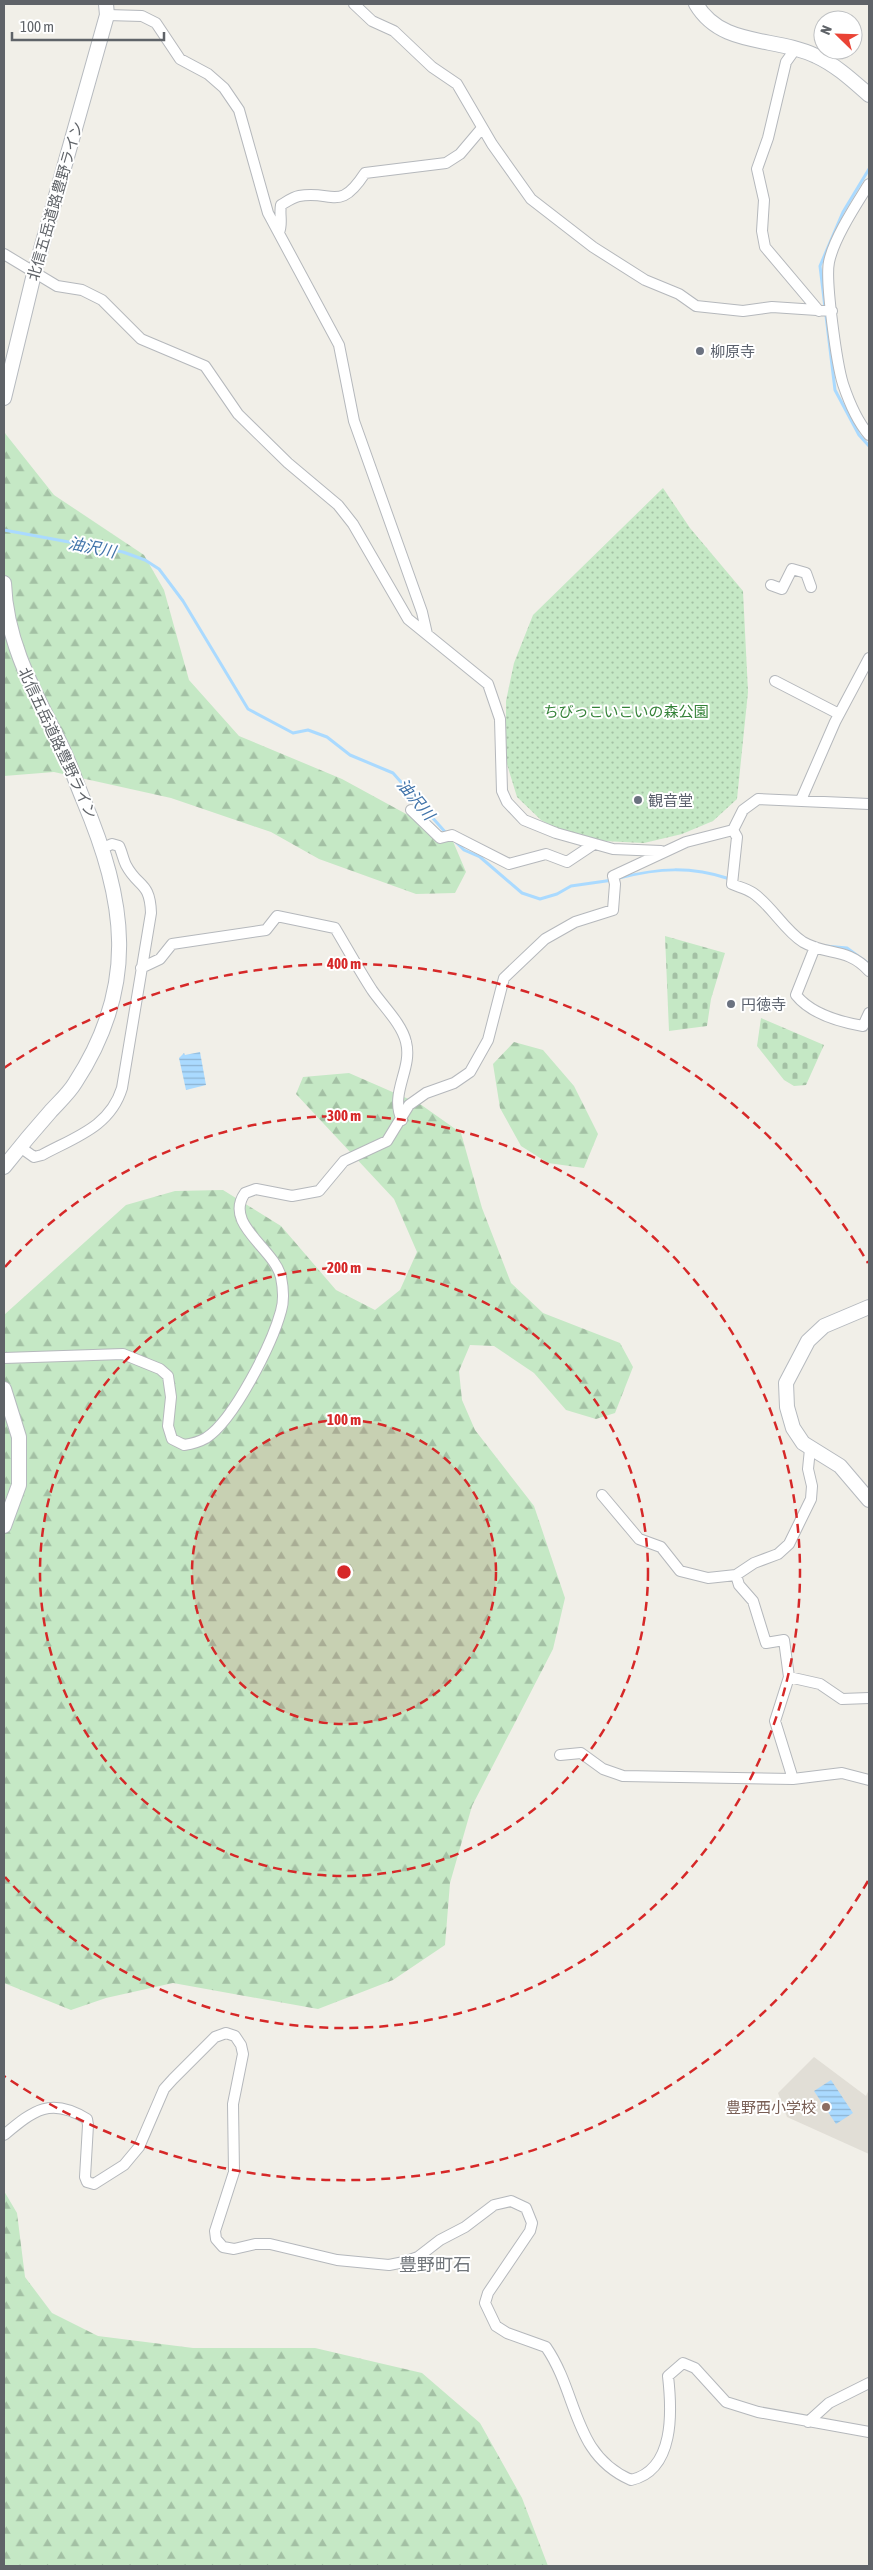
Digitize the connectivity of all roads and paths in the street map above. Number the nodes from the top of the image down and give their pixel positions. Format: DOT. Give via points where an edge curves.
graph roads {
  1 [pos="354,4"];
  2 [pos="696,4"];
  3 [pos="106,9"];
  4 [pos="796,48"];
  5 [pos="869,95"];
  6 [pos="482,128"];
  7 [pos="869,184"];
  8 [pos="279,232"];
  9 [pos="4,254"];
  10 [pos="34,274"];
  11 [pos="819,310"];
  12 [pos="832,311"];
  13 [pos="4,398"];
  14 [pos="869,435"];
  15 [pos="4,583"];
  16 [pos="771,585"];
  17 [pos="811,587"];
  18 [pos="427,634"];
  19 [pos="869,658"];
  20 [pos="775,681"];
  21 [pos="839,714"];
  22 [pos="801,800"];
  23 [pos="869,804"];
  24 [pos="411,810"];
  25 [pos="733,830"];
  26 [pos="594,844"];
  27 [pos="102,848"];
  28 [pos="663,851"];
  29 [pos="815,947"];
  30 [pos="141,968"];
  31 [pos="869,971"];
  32 [pos="869,1013"];
  33 [pos="402,1120"];
  34 [pos="20,1147"];
  35 [pos="4,1167"];
  36 [pos="869,1308"];
  37 [pos="4,1358"];
  38 [pos="4,1389"];
  39 [pos="810,1449"];
  40 [pos="602,1495"];
  41 [pos="869,1500"];
  42 [pos="4,1526"];
  43 [pos="736,1575"];
  44 [pos="789,1677"];
  45 [pos="869,1698"];
  46 [pos="560,1755"];
  47 [pos="793,1779"];
  48 [pos="869,1780"];
  49 [pos="4,2135"];
  50 [pos="869,2383"];
  51 [pos="808,2422"];
  52 [pos="869,2432"];
  1 -- 6 [label="street" via="457,84"];
  2 -- 4 [label="street" via="710,23 732,35"];
  3 -- 8 [label="street" via="142,16 156,23 180,59 208,74 224,88 239,110 268,213"];
  3 -- 10 [label="street, 北信五岳道路豊野ライン"];
  4 -- 5 [label="street" via="838,68"];
  4 -- 11 [label="street" via="786,62 768,138 757,169 764,200 762,231 765,247"];
  6 -- 8 [label="street" via="460,154 446,163 365,173 347,195 334,198 298,196 281,205 282,226"];
  6 -- 11 [label="street" via="532,199 593,247 645,280 679,294 696,306"];
  7 -- 12 [label="street" via="829,262"];
  8 -- 18 [label="street" via="339,345 354,420"];
  9 -- 10 [label="street"];
  10 -- 13 [label="street, 北信五岳道路豊野ライン"];
  10 -- 18 [label="street" via="57,286 82,290 102,300 141,340 206,366 238,414 288,463 338,505 353,524 408,619"];
  11 -- 12 [label="street"];
  12 -- 14 [label="street" via="842,382 850,404"];
  15 -- 27 [label="street, 北信五岳道路豊野ライン" via="5,608 17,655 68,758"];
  16 -- 17 [label="street" via="782,589 792,569 806,573"];
  18 -- 26 [label="street" via="488,684 500,719 500,779 507,802 524,820"];
  19 -- 21 [label="street"];
  20 -- 21 [label="street"];
  21 -- 22 [label="street"];
  22 -- 23 [label="street"];
  22 -- 25 [label="street" via="758,799 743,810"];
  24 -- 26 [label="street" via="440,838 452,835 509,864 546,854 567,862"];
  25 -- 28 [label="street"];
  25 -- 29 [label="street" via="737,837 732,880 754,894 802,941"];
  26 -- 28 [label="street" via="613,849"];
  27 -- 30 [label="street" via="112,844 119,846 126,865 145,886 151,899"];
  27 -- 34 [label="street, 北信五岳道路豊野ライン" via="119,915 116,993 102,1036 75,1084"];
  28 -- 33 [label="street" via="614,880 613,910 575,922 545,939 504,978 488,1040 470,1072 409,1105"];
  29 -- 31 [label="street" via="849,955"];
  29 -- 32 [label="street" via="796,995 816,1011 849,1024 863,1026"];
  30 -- 33 [label="street" via="160,959 172,944 266,930 277,916 335,928 406,1040 408,1054 397,1097 397,1109"];
  30 -- 34 [label="street" via="117,1104 98,1124 42,1155 34,1157"];
  33 -- 37 [label="street" via="386,1141 344,1161 320,1191 292,1196 251,1189 241,1198 238,1205 240,1218 269,1254 280,1275 283,1292 281,1310 257,1368 236,1406 206,1438 187,1444 174,1441 168,1426 171,1397 167,1374 123,1354"];
  34 -- 35 [label="street, 北信五岳道路豊野ライン"];
  36 -- 39 [label="street" via="824,1326 808,1341 786,1384 787,1407 793,1428"];
  38 -- 42 [label="street" via="20,1437 19,1485"];
  39 -- 41 [label="street" via="840,1466"];
  39 -- 43 [label="street" via="811,1500 789,1544 778,1554 754,1562"];
  40 -- 43 [label="street" via="639,1539 661,1547 680,1571 708,1578"];
  43 -- 44 [label="street" via="753,1601 766,1643 784,1640"];
  44 -- 45 [label="street" via="820,1684 842,1699"];
  44 -- 47 [label="street" via="775,1721"];
  46 -- 47 [label="street" via="581,1753 603,1769 623,1776"];
  47 -- 48 [label="street" via="842,1773"];
  49 -- 51 [label="street" via="29,2114 42,2108 61,2107 79,2114 86,2118 88,2125 84,2177 94,2184 124,2165 139,2148 168,2084 215,2037 226,2033 235,2036 242,2054 233,2104 234,2172 214,2231 223,2247 234,2249 270,2244 337,2260 370,2265 396,2264 418,2257 494,2204 512,2201 526,2208 532,2223 530,2232 488,2294 485,2304 496,2326 546,2347 592,2450 608,2468 631,2480 641,2478 656,2463 664,2450 672,2413 668,2376 683,2363 695,2368 726,2402"];
  50 -- 51 [label="street" via="829,2403"];
  51 -- 52 [label="street"];
}
